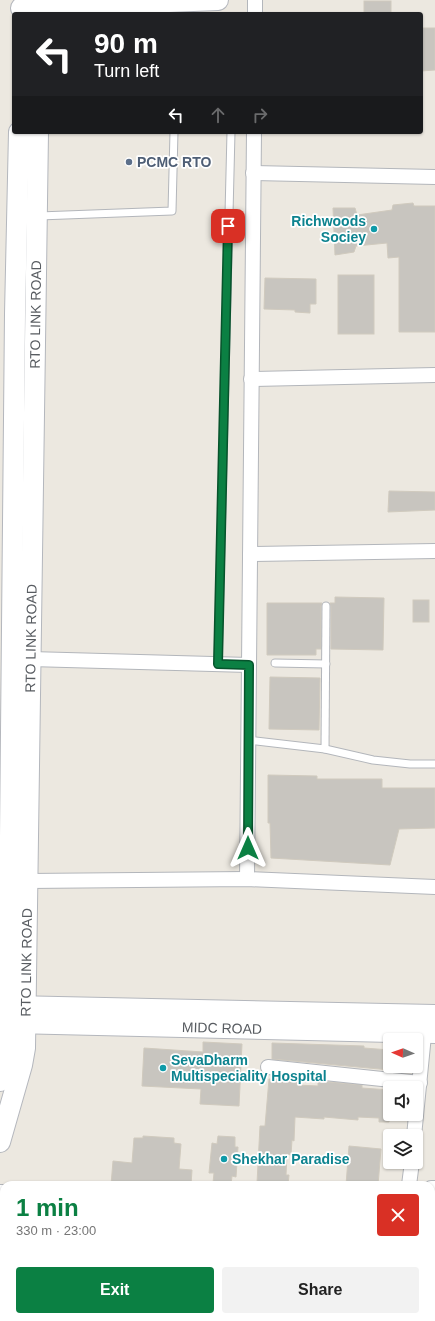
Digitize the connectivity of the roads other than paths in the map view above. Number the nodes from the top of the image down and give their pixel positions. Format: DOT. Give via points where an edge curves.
graph roads {
  1 [pos="218,0"];
  2 [pos="255,0"];
  3 [pos="30,7"];
  4 [pos="255,12"];
  5 [pos="19,134"];
  6 [pos="38,134"];
  7 [pos="174,134"];
  8 [pos="231,134"];
  9 [pos="254,134"];
  10 [pos="253,173"];
  11 [pos="435,177"];
  12 [pos="36,216"];
  13 [pos="435,376"];
  14 [pos="252,379"];
  15 [pos="435,551"];
  16 [pos="250,554"];
  17 [pos="326,606"];
  18 [pos="30,659"];
  19 [pos="275,663"];
  20 [pos="218,664"];
  21 [pos="326,664"];
  22 [pos="249,665"];
  23 [pos="248,740"];
  24 [pos="326,749"];
  25 [pos="435,764"];
  26 [pos="247,879"];
  27 [pos="28,881"];
  28 [pos="435,887"];
  29 [pos="17,1014"];
  30 [pos="430,1024"];
  31 [pos="268,1067"];
  32 [pos="0,1081"];
  33 [pos="401,1081"];
  34 [pos="420,1081"];
  35 [pos="0,1142"];
  36 [pos="411,1169"];
  37 [pos="410,1181"];
  1 -- 3 [label="main road"];
  2 -- 4 [label="street"];
  5 -- 29 [label="main road, RTO LINK ROAD" via="14,346"];
  6 -- 12 [label="main road, RTO LINK ROAD"];
  7 -- 12 [label="lane" via="172,211"];
  8 -- 20 [label="lane"];
  9 -- 10 [label="street"];
  10 -- 11 [label="street"];
  10 -- 14 [label="street"];
  12 -- 18 [label="main road, RTO LINK ROAD"];
  13 -- 14 [label="street"];
  14 -- 16 [label="street"];
  15 -- 16 [label="street"];
  16 -- 22 [label="street"];
  17 -- 21 [label="lane"];
  18 -- 20 [label="street"];
  18 -- 27 [label="main road, RTO LINK ROAD"];
  19 -- 21 [label="lane"];
  20 -- 22 [label="street"];
  21 -- 24 [label="lane"];
  22 -- 23 [label="street"];
  23 -- 24 [label="lane"];
  23 -- 26 [label="street"];
  24 -- 25 [label="lane" via="373,760"];
  26 -- 27 [label="street"];
  26 -- 28 [label="street"];
  27 -- 29 [label="main road, RTO LINK ROAD"];
  29 -- 30 [label="main road, MIDC ROAD"];
  29 -- 32 [label="main road, RTO LINK ROAD"];
  29 -- 35 [label="main road, RTO LINK ROAD" via="26,1048"];
  30 -- 34 [label="street"];
  31 -- 33 [label="street"];
  36 -- 37 [label="street"];
}
